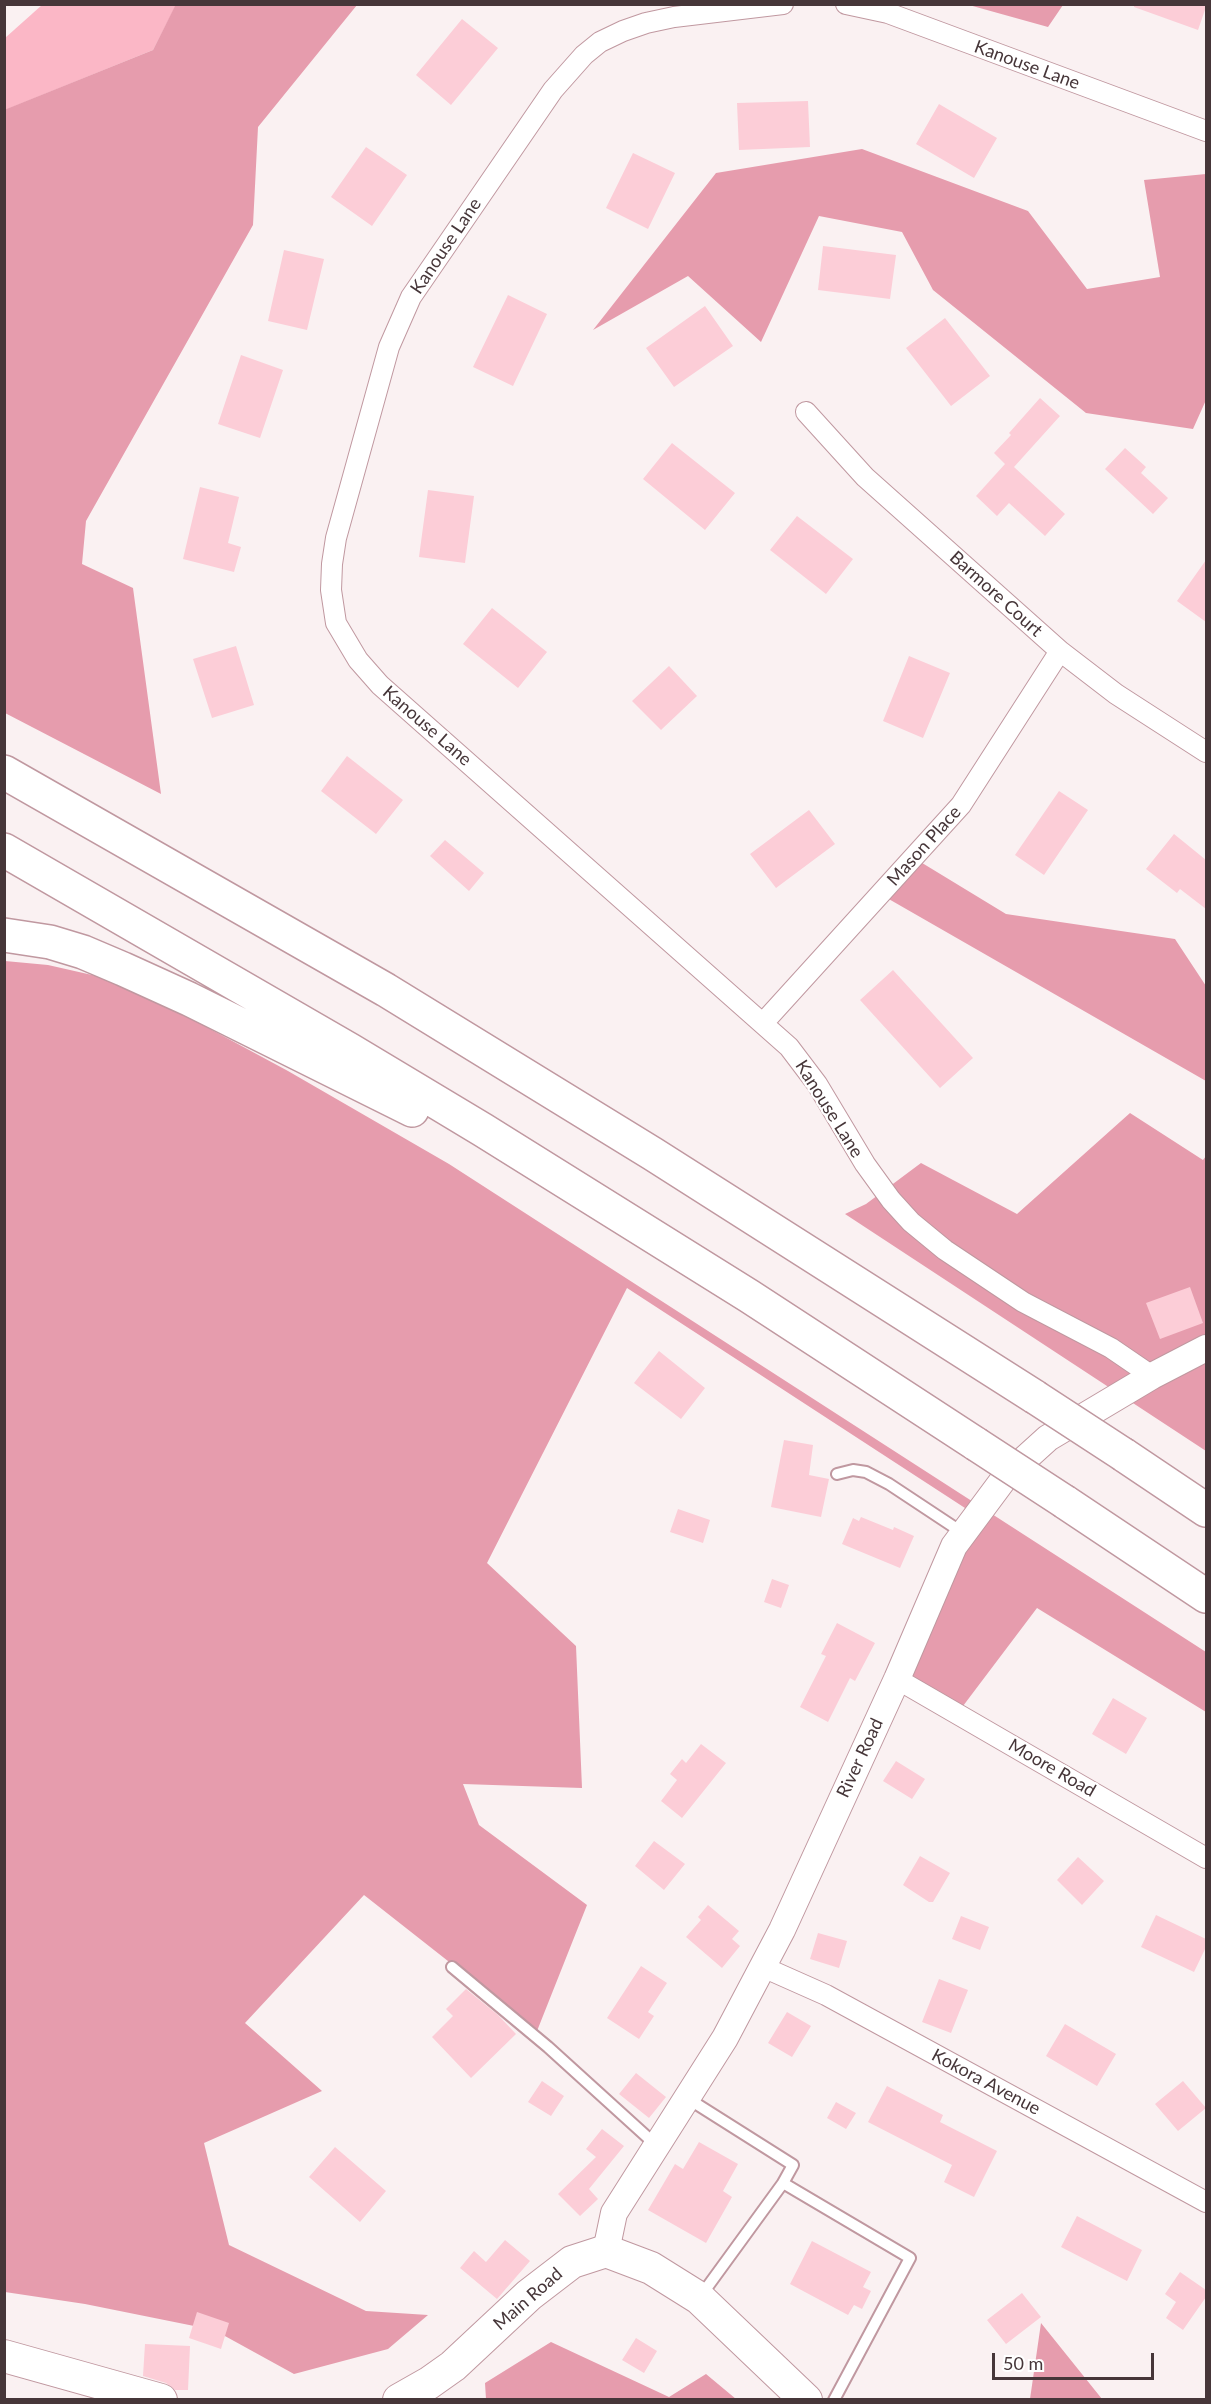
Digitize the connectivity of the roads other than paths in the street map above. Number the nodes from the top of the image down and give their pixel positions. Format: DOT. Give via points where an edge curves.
graph roads {
  1 [pos="783,4"];
  2 [pos="846,4"];
  3 [pos="1206,131"];
  4 [pos="806,412"];
  5 [pos="1060,651"];
  6 [pos="1206,752"];
  7 [pos="4,772"];
  8 [pos="4,850"];
  9 [pos="4,935"];
  10 [pos="764,1022"];
  11 [pos="616,1213"];
  12 [pos="1206,1348"];
  13 [pos="1152,1376"];
  14 [pos="837,1474"];
  15 [pos="1206,1510"];
  16 [pos="963,1533"];
  17 [pos="1206,1596"];
  18 [pos="897,1679"];
  19 [pos="1206,1858"];
  20 [pos="452,1967"];
  21 [pos="763,1967"];
  22 [pos="687,2098"];
  23 [pos="656,2146"];
  24 [pos="783,2183"];
  25 [pos="1206,2202"];
  26 [pos="606,2251"];
  27 [pos="699,2298"];
  28 [pos="4,2356"];
  29 [pos="161,2400"];
  30 [pos="399,2400"];
  31 [pos="806,2400"];
  32 [pos="834,2400"];
  1 -- 10 [label="street, Kanouse Lane" via="674,17 623,31 584,55 554,90 411,297 389,346 336,538 331,590 336,623 344,640 380,685"];
  2 -- 3 [label="street, Kanouse Lane" via="888,13"];
  4 -- 5 [label="street, Barmore Court" via="865,477"];
  5 -- 6 [label="street, Barmore Court" via="1116,694"];
  5 -- 10 [label="street, Mason Place" via="960,805"];
  7 -- 15 [label="highway, bridge" via="416,1009 681,1172"];
  8 -- 11 [label="highway" via="350,1050"];
  9 -- 11 [label="highway" via="50,942 123,969"];
  10 -- 13 [label="street, Kanouse Lane" via="817,1084 865,1164 911,1221 945,1250 1023,1302 1111,1348"];
  11 -- 17 [label="highway, bridge"];
  12 -- 13 [label="street, River Road"];
  13 -- 16 [label="street, River Road" via="1075,1420 1027,1454"];
  14 -- 16 [label="lane" via="866,1472"];
  16 -- 18 [label="street, River Road"];
  18 -- 19 [label="street, Moore Road"];
  18 -- 21 [label="street, River Road"];
  20 -- 23 [label="lane" via="548,2047"];
  21 -- 22 [label="street, River Road"];
  21 -- 25 [label="street, Kokora Avenue" via="826,1995"];
  22 -- 23 [label="street, River Road"];
  22 -- 24 [label="lane" via="793,2165"];
  23 -- 26 [label="street, River Road" via="614,2213"];
  24 -- 27 [label="lane"];
  24 -- 32 [label="lane" via="910,2258"];
  26 -- 27 [label="main road" via="651,2268"];
  26 -- 30 [label="main road, Main Road" via="572,2262 529,2295 453,2366"];
  27 -- 31 [label="main road"];
  28 -- 29 [label="main road"];
}
